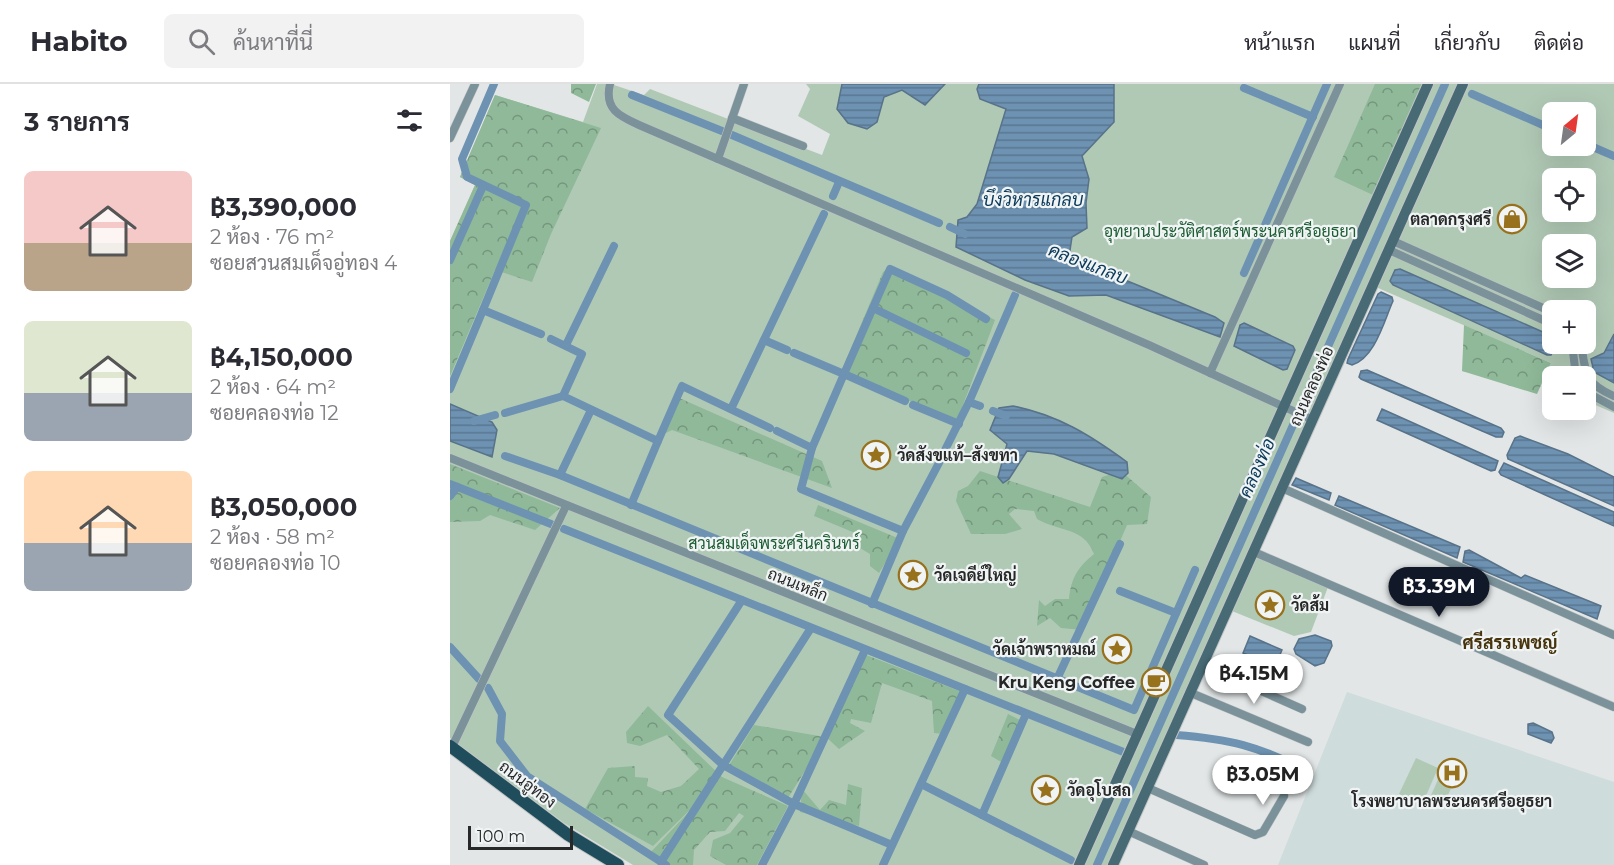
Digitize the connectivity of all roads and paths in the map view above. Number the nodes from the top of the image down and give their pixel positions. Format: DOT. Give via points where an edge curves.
graph roads {
  1 [pos="475,84"];
  2 [pos="610,84"];
  3 [pos="744,84"];
  4 [pos="1340,84"];
  5 [pos="1428,84"];
  6 [pos="1464,84"];
  7 [pos="732,118"];
  8 [pos="451,134"];
  9 [pos="802,146"];
  10 [pos="718,159"];
  11 [pos="1391,245"];
  12 [pos="1542,308"];
  13 [pos="1542,319"];
  14 [pos="1583,354"];
  15 [pos="1210,373"];
  16 [pos="1614,396"];
  17 [pos="1596,397"];
  18 [pos="1287,407"];
  19 [pos="1614,407"];
  20 [pos="1309,418"];
  21 [pos="450,458"];
  22 [pos="1282,488"];
  23 [pos="566,506"];
  24 [pos="1254,552"];
  25 [pos="1614,635"];
  26 [pos="1203,665"];
  27 [pos="1191,693"];
  28 [pos="1614,707"];
  29 [pos="1302,709"];
  30 [pos="1137,734"];
  31 [pos="1308,741"];
  32 [pos="451,747"];
  33 [pos="1148,788"];
  34 [pos="1284,796"];
  35 [pos="1128,831"];
  36 [pos="618,865"];
  37 [pos="1079,865"];
  38 [pos="1113,865"];
  39 [pos="1204,865"];
  1 -- 8 [label="street"];
  2 -- 10 [label="street" via="607,96 615,112"];
  3 -- 7 [label="street"];
  4 -- 15 [label="street"];
  5 -- 18 [label="street, ถนนคลองท่อ"];
  6 -- 11 [label="street, ถนนคลองท่อ"];
  7 -- 9 [label="street"];
  7 -- 10 [label="street"];
  10 -- 15 [label="street"];
  11 -- 12 [label="street"];
  11 -- 13 [label="street"];
  11 -- 20 [label="street, ถนนคลองท่อ"];
  14 -- 16 [label="street" via="1587,376 1599,389"];
  15 -- 18 [label="street"];
  17 -- 19 [label="street"];
  18 -- 20 [label="street"];
  18 -- 30 [label="street, ถนนคลองท่อ"];
  20 -- 22 [label="street, ถนนคลองท่อ"];
  21 -- 23 [label="street, ถนนเหล็ก"];
  22 -- 24 [label="street, ถนนคลองท่อ"];
  22 -- 25 [label="street"];
  23 -- 30 [label="street, ถนนเหล็ก"];
  23 -- 32 [label="street"];
  24 -- 26 [label="street, ถนนคลองท่อ"];
  24 -- 28 [label="street"];
  26 -- 27 [label="street, ถนนคลองท่อ"];
  26 -- 29 [label="street"];
  27 -- 31 [label="street"];
  27 -- 33 [label="street, ถนนคลองท่อ"];
  30 -- 37 [label="street, ถนนคลองท่อ"];
  32 -- 36 [label="main road, ถนนอู่ทอง" via="567,834"];
  33 -- 34 [label="street" via="1255,835 1263,832"];
  33 -- 35 [label="street, ถนนคลองท่อ"];
  35 -- 38 [label="street, ถนนคลองท่อ"];
  35 -- 39 [label="street"];
}
